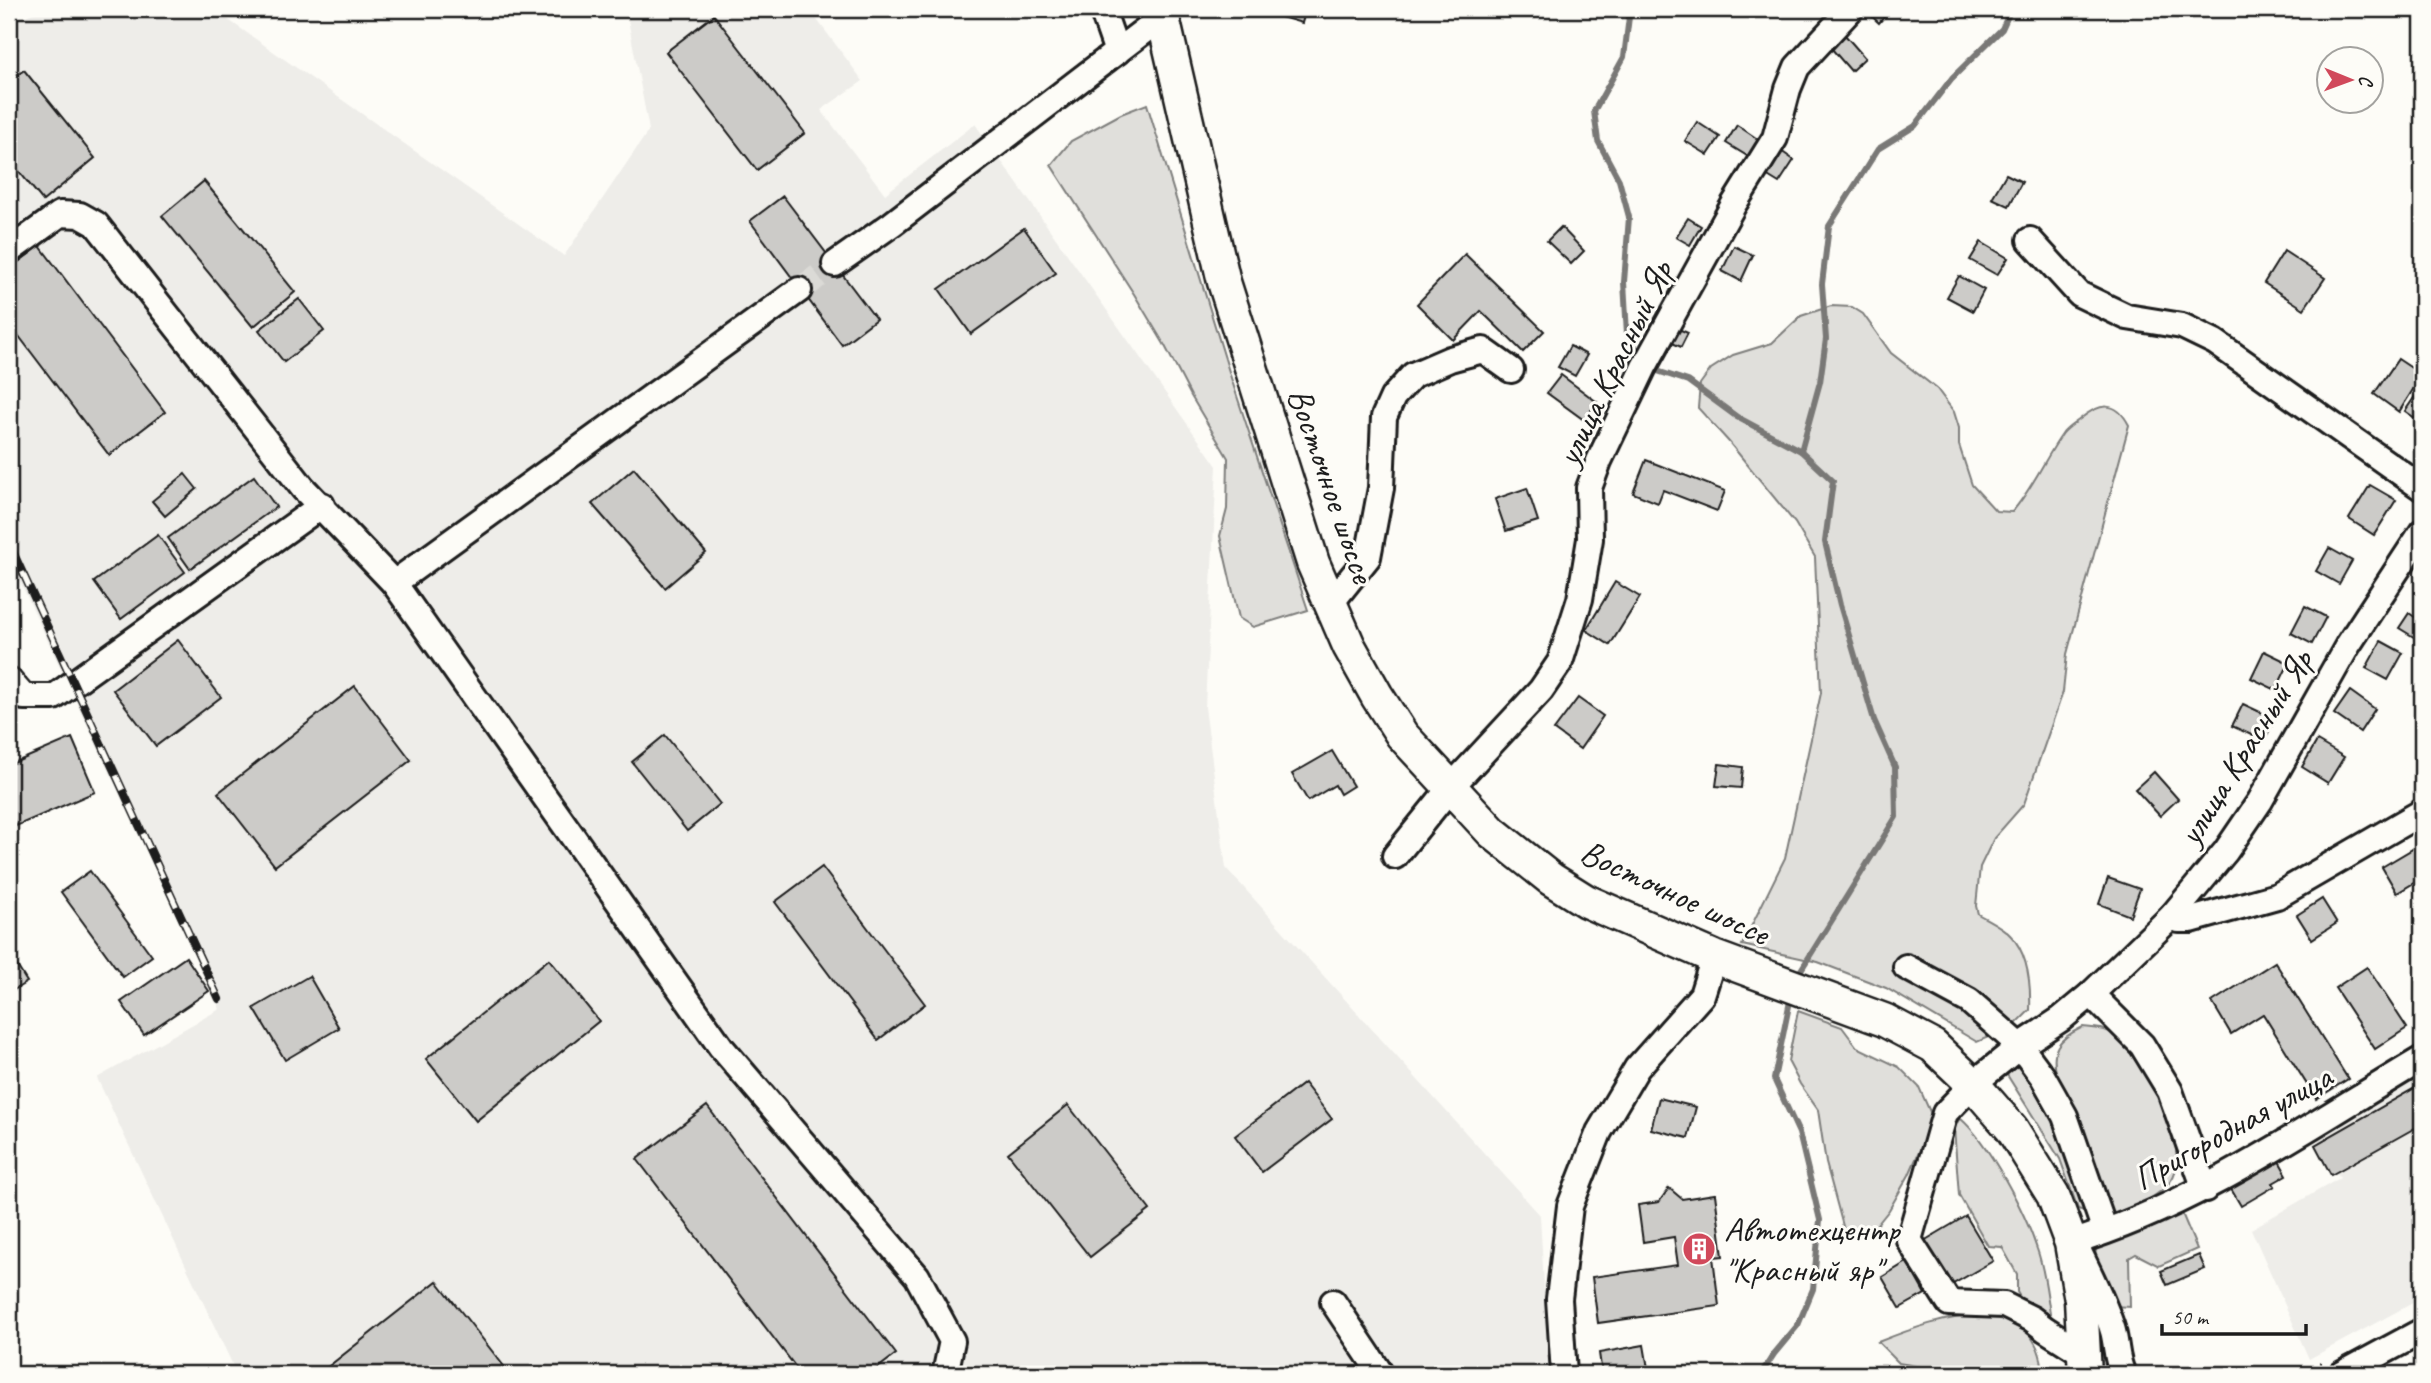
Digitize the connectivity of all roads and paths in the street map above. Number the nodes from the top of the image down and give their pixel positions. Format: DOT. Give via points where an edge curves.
graph roads {
  1 [pos="1102,9"];
  2 [pos="1851,9"];
  3 [pos="1162,13"];
  4 [pos="1117,52"];
  5 [pos="2030,240"];
  6 [pos="9,251"];
  7 [pos="835,264"];
  8 [pos="799,290"];
  9 [pos="1511,370"];
  10 [pos="2422,488"];
  11 [pos="322,505"];
  12 [pos="2422,532"];
  13 [pos="394,583"];
  14 [pos="1331,603"];
  15 [pos="9,680"];
  16 [pos="1450,788"];
  17 [pos="2422,812"];
  18 [pos="1395,856"];
  19 [pos="2172,916"];
  20 [pos="1714,957"];
  21 [pos="1906,967"];
  22 [pos="2091,994"];
  23 [pos="2020,1046"];
  24 [pos="2422,1059"];
  25 [pos="1973,1084"];
  26 [pos="2205,1189"];
  27 [pos="2105,1231"];
  28 [pos="2073,1242"];
  29 [pos="1333,1302"];
  30 [pos="2422,1331"];
  31 [pos="2085,1364"];
  32 [pos="944,1374"];
  33 [pos="1381,1374"];
  34 [pos="1564,1374"];
  35 [pos="2123,1374"];
  36 [pos="2342,1374"];
  1 -- 4 [label="street"];
  2 -- 16 [label="street, улица Красный Яр" via="1797,67 1775,138 1644,367 1599,461 1589,488 1590,539 1580,599 1560,662 1541,690"];
  3 -- 4 [label="street"];
  3 -- 14 [label="main road, Восточное шоссе" via="1224,282 1313,563"];
  4 -- 7 [label="street"];
  5 -- 10 [label="street" via="2079,294 2127,317 2182,326 2215,342"];
  6 -- 11 [label="street" via="60,214 80,215 96,224 303,488"];
  8 -- 13 [label="street"];
  9 -- 14 [label="street" via="1483,350 1413,375 1393,397 1384,417 1381,488 1368,557"];
  11 -- 13 [label="street"];
  11 -- 15 [label="street" via="54,697 24,697"];
  12 -- 19 [label="street, улица Красный Яр" via="2348,645 2260,801"];
  13 -- 32 [label="street" via="721,1047 917,1276 952,1341"];
  14 -- 16 [label="main road, Восточное шоссе" via="1349,646 1402,735"];
  16 -- 18 [label="street, улица Красный Яр"];
  16 -- 20 [label="main road, Восточное шоссе" via="1518,855 1586,901"];
  17 -- 19 [label="street" via="2277,896 2191,920"];
  19 -- 22 [label="street, улица Красный Яр"];
  20 -- 25 [label="main road, Восточное шоссе" via="1884,1020 1933,1046"];
  20 -- 34 [label="street" via="1702,995 1637,1068 1599,1132 1570,1206 1559,1299"];
  21 -- 23 [label="street" via="1969,1001"];
  22 -- 23 [label="street, улица Красный Яр"];
  22 -- 26 [label="street" via="2142,1045 2170,1091"];
  23 -- 25 [label="street, улица Красный Яр"];
  23 -- 27 [label="street" via="2065,1116"];
  24 -- 26 [label="street, Пригородная улица"];
  25 -- 28 [label="main road, Восточное шоссе" via="2012,1129 2053,1195"];
  25 -- 31 [label="street, улица Красный Яр" via="1945,1113 1909,1240 1949,1303 2004,1306 2032,1319"];
  26 -- 27 [label="street, Пригородная улица"];
  27 -- 28 [label="street, Пригородная улица"];
  28 -- 31 [label="main road, Восточное шоссе"];
  28 -- 35 [label="street" via="2106,1309"];
  29 -- 33 [label="street"];
  30 -- 36 [label="street"];
}
